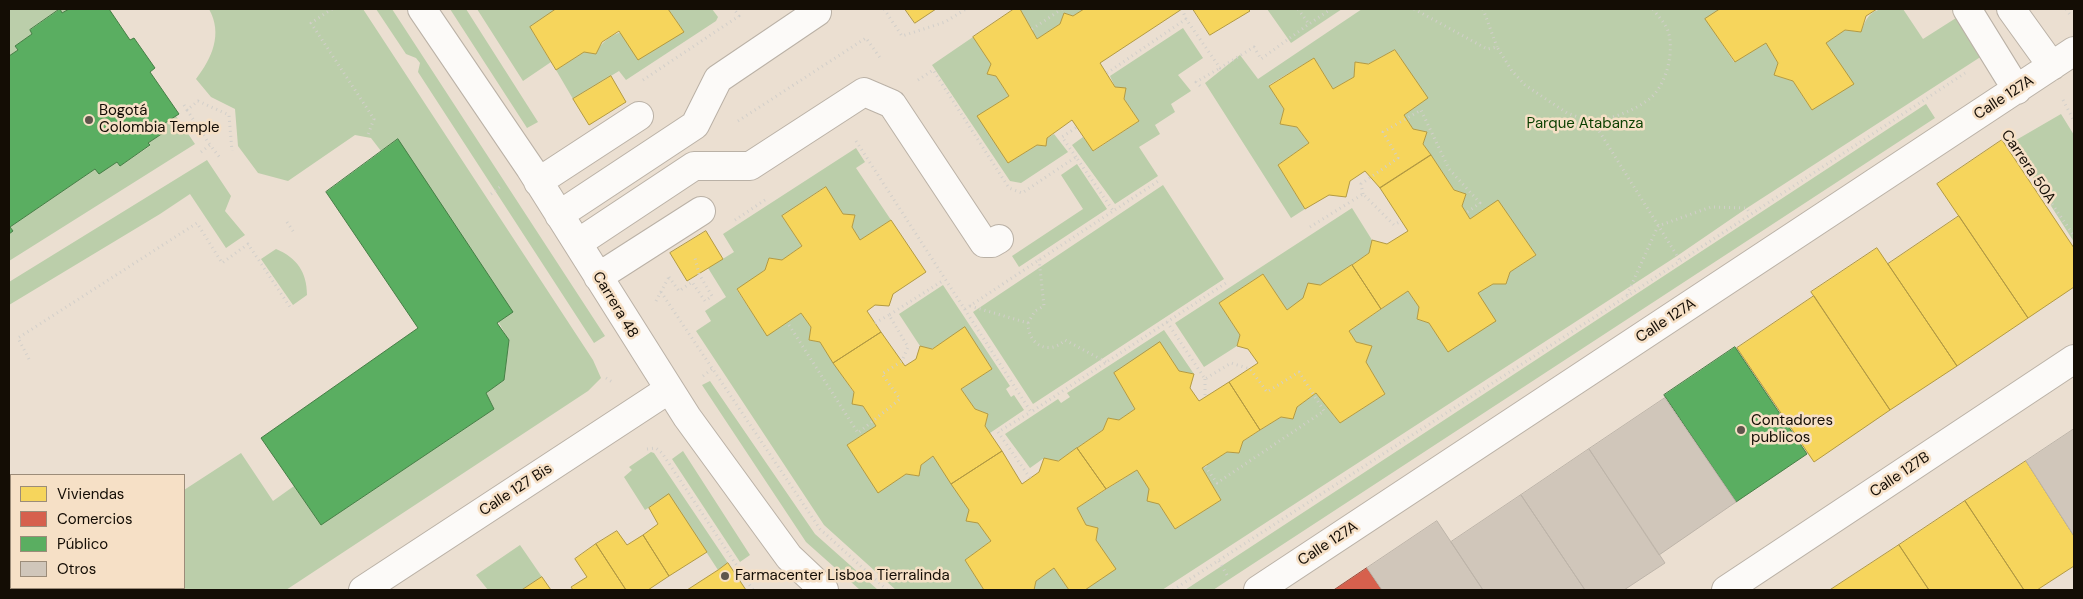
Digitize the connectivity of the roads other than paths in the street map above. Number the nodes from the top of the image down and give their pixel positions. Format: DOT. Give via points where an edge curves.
graph roads {
  1 [pos="422,9"];
  2 [pos="815,9"];
  3 [pos="1966,9"];
  4 [pos="2012,9"];
  5 [pos="2063,59"];
  6 [pos="2017,90"];
  7 [pos="639,116"];
  8 [pos="538,182"];
  9 [pos="701,211"];
  10 [pos="559,215"];
  11 [pos="999,239"];
  12 [pos="578,243"];
  13 [pos="598,277"];
  14 [pos="2074,359"];
  15 [pos="668,390"];
  16 [pos="364,590"];
  17 [pos="824,590"];
  18 [pos="1258,590"];
  19 [pos="1726,590"];
  1 -- 8 [label="street, Carrera 48"];
  2 -- 10 [label="street" via="817,12 718,79 695,125"];
  3 -- 6 [label="street"];
  4 -- 5 [label="street"];
  5 -- 6 [label="street, Calle 127A"];
  6 -- 18 [label="street, Calle 127A"];
  7 -- 8 [label="street"];
  8 -- 10 [label="street, Carrera 48"];
  9 -- 13 [label="street"];
  10 -- 12 [label="street, Carrera 48"];
  11 -- 12 [label="street" via="984,243 892,104 864,92 750,166 694,166"];
  12 -- 13 [label="street, Carrera 48"];
  13 -- 15 [label="street, Carrera 48"];
  14 -- 19 [label="street, Calle 127B"];
  15 -- 16 [label="street, Calle 127 Bis"];
  15 -- 17 [label="street, Carrera 48" via="789,558"];
}
